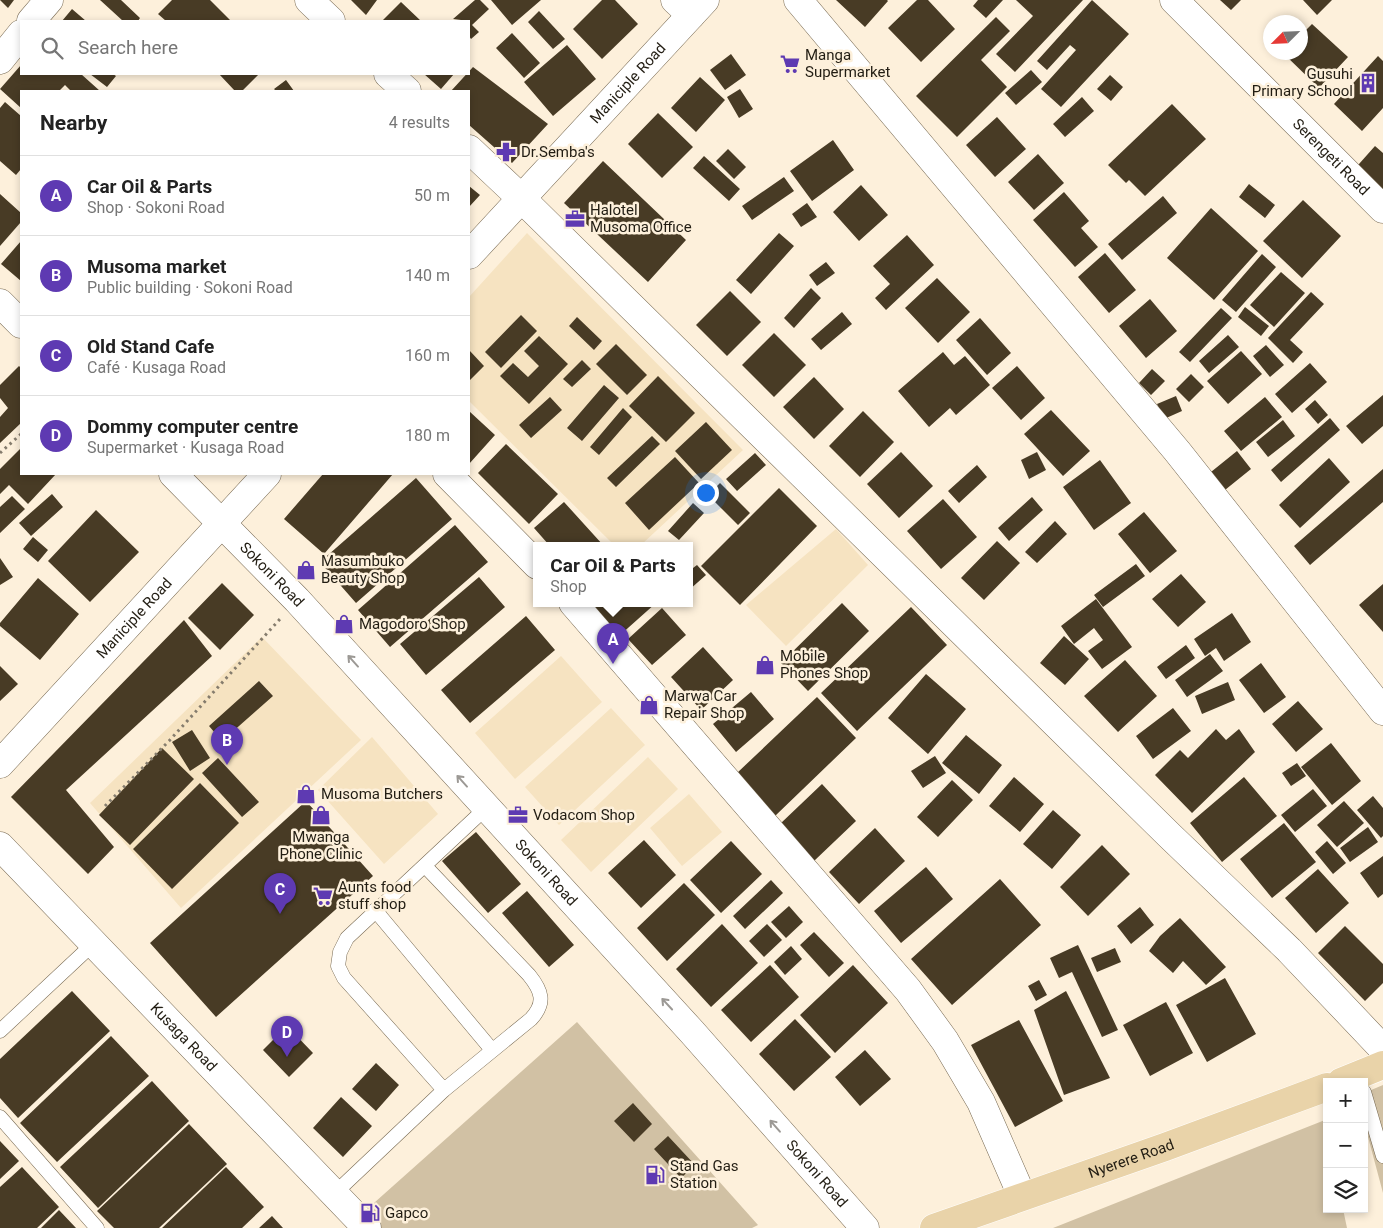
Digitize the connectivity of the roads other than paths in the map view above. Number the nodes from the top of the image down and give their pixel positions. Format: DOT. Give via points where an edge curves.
graph roads {
  1 [pos="49,0"];
  2 [pos="798,0"];
  3 [pos="1174,0"];
  4 [pos="690,5"];
  5 [pos="33,20"];
  6 [pos="20,35"];
  7 [pos="0,60"];
  8 [pos="389,75"];
  9 [pos="405,90"];
  10 [pos="470,150"];
  11 [pos="522,199"];
  12 [pos="1383,209"];
  13 [pos="470,254"];
  14 [pos="0,303"];
  15 [pos="20,323"];
  16 [pos="174,475"];
  17 [pos="266,475"];
  18 [pos="448,475"];
  19 [pos="223,523"];
  20 [pos="533,561"];
  21 [pos="576,607"];
  22 [pos="1383,710"];
  23 [pos="0,764"];
  24 [pos="486,808"];
  25 [pos="0,846"];
  26 [pos="425,866"];
  27 [pos="375,910"];
  28 [pos="93,944"];
  29 [pos="0,1031"];
  30 [pos="1383,1049"];
  31 [pos="492,1050"];
  32 [pos="1323,1088"];
  33 [pos="444,1090"];
  34 [pos="1368,1101"];
  35 [pos="0,1116"];
  36 [pos="1383,1156"];
  37 [pos="334,1194"];
  38 [pos="1022,1196"];
  39 [pos="97,1228"];
  40 [pos="367,1228"];
  41 [pos="865,1228"];
  42 [pos="934,1228"];
  1 -- 5 [label="street"];
  2 -- 22 [label="street" via="1177,451"];
  3 -- 12 [label="street, Serengeti Road"];
  4 -- 11 [label="street, Maniciple Road"];
  6 -- 7 [label="street"];
  8 -- 9 [label="street"];
  10 -- 11 [label="street"];
  11 -- 13 [label="street, Maniciple Road"];
  11 -- 30 [label="street" via="1288,950"];
  14 -- 15 [label="street"];
  16 -- 19 [label="street, Sokoni Road"];
  17 -- 19 [label="street, Maniciple Road"];
  18 -- 20 [label="street"];
  19 -- 23 [label="street, Maniciple Road"];
  24 -- 19 [label="street, Sokoni Road, one-way"];
  21 -- 38 [label="street" via="908,990 945,1041 981,1102"];
  24 -- 26 [label="lane"];
  41 -- 24 [label="street, Sokoni Road, one-way" via="692,1032"];
  25 -- 28 [label="street, Kusaga Road"];
  26 -- 27 [label="lane"];
  26 -- 31 [label="lane" via="538,987 542,1000 538,1012"];
  27 -- 31 [label="lane"];
  27 -- 33 [label="lane" via="347,938 338,966 344,978"];
  28 -- 29 [label="lane"];
  28 -- 37 [label="street, Kusaga Road"];
  31 -- 33 [label="lane"];
  32 -- 38 [label="main road, Nyerere Road"];
  33 -- 37 [label="lane"];
  34 -- 36 [label="lane"];
  35 -- 39 [label="lane"];
  37 -- 40 [label="street, Kusaga Road"];
  38 -- 42 [label="main road, Nyerere Road"];
}
